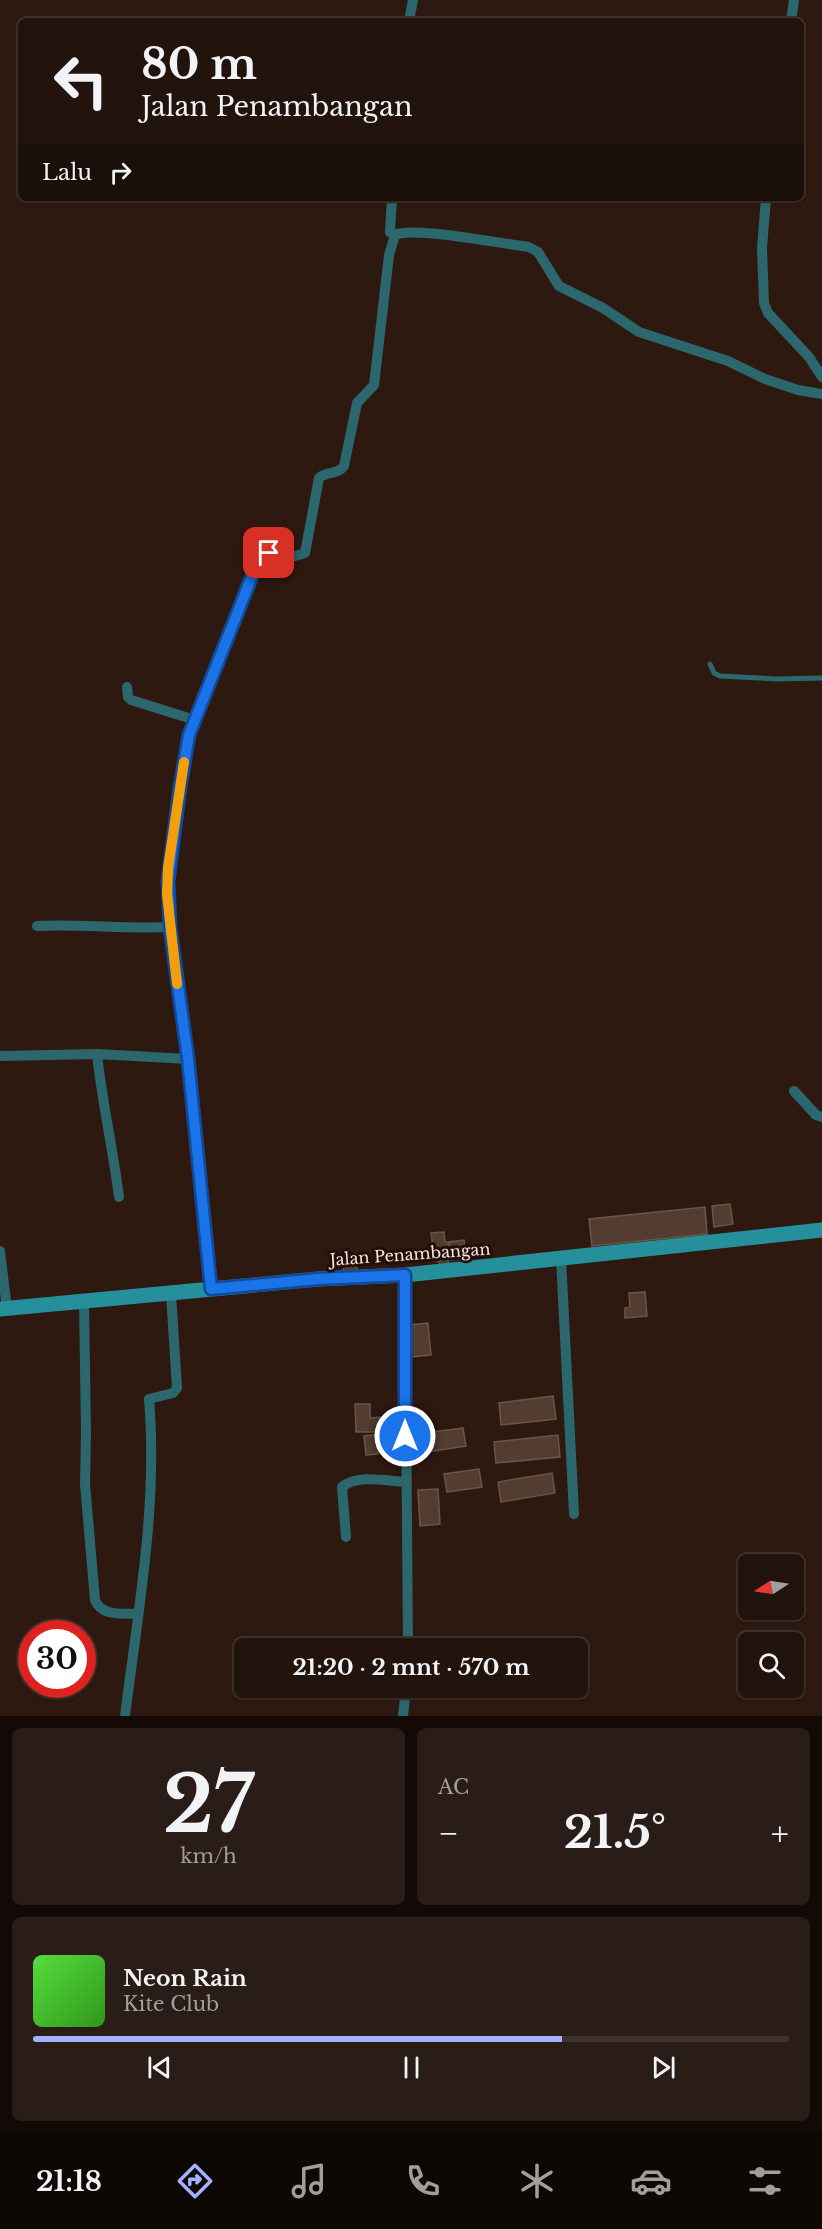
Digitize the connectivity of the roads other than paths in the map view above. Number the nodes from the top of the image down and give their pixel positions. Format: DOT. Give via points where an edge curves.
graph roads {
  1 [pos="413,0"];
  2 [pos="794,0"];
  3 [pos="410,18"];
  4 [pos="791,18"];
  5 [pos="392,201"];
  6 [pos="766,201"];
  7 [pos="396,234"];
  8 [pos="822,377"];
  9 [pos="822,394"];
  10 [pos="710,664"];
  11 [pos="822,678"];
  12 [pos="127,687"];
  13 [pos="195,720"];
  14 [pos="37,926"];
  15 [pos="170,927"];
  16 [pos="97,1054"];
  17 [pos="0,1056"];
  18 [pos="188,1059"];
  19 [pos="794,1091"];
  20 [pos="822,1117"];
  21 [pos="119,1197"];
  22 [pos="822,1230"];
  23 [pos="0,1251"];
  24 [pos="561,1258"];
  25 [pos="405,1275"];
  26 [pos="211,1289"];
  27 [pos="171,1294"];
  28 [pos="84,1302"];
  29 [pos="3,1309"];
  30 [pos="406,1482"];
  31 [pos="574,1514"];
  32 [pos="346,1537"];
  33 [pos="137,1614"];
  34 [pos="408,1638"];
  35 [pos="405,1698"];
  36 [pos="125,1716"];
  37 [pos="404,1716"];
  1 -- 3 [label="street"];
  2 -- 4 [label="street"];
  5 -- 7 [label="street" via="390,232"];
  6 -- 8 [label="street" via="764,303 768,313"];
  7 -- 9 [label="street" via="412,232 529,247 538,252 559,286 639,332 765,379"];
  7 -- 13 [label="street" via="389,255 374,385 357,401 345,466 319,478 305,553 261,556"];
  10 -- 11 [label="lane" via="720,676"];
  12 -- 13 [label="street" via="131,700"];
  13 -- 15 [label="street" via="189,735 168,868"];
  14 -- 15 [label="street"];
  15 -- 18 [label="street"];
  16 -- 17 [label="street"];
  16 -- 18 [label="street"];
  16 -- 21 [label="street"];
  18 -- 26 [label="street"];
  19 -- 20 [label="street"];
  22 -- 24 [label="street, Jalan Penambangan"];
  23 -- 29 [label="street"];
  24 -- 25 [label="street, Jalan Penambangan"];
  24 -- 31 [label="street"];
  25 -- 26 [label="street, Jalan Penambangan"];
  25 -- 30 [label="street"];
  26 -- 27 [label="street, Jalan Penambangan"];
  27 -- 28 [label="street, Jalan Penambangan"];
  27 -- 33 [label="street" via="177,1388 173,1393 148,1399 151,1478"];
  28 -- 29 [label="street, Jalan Penambangan"];
  28 -- 33 [label="street" via="85,1484 95,1600 107,1612"];
  30 -- 32 [label="street" via="359,1479 342,1486"];
  30 -- 34 [label="street"];
  33 -- 36 [label="street"];
  35 -- 37 [label="street"];
}
